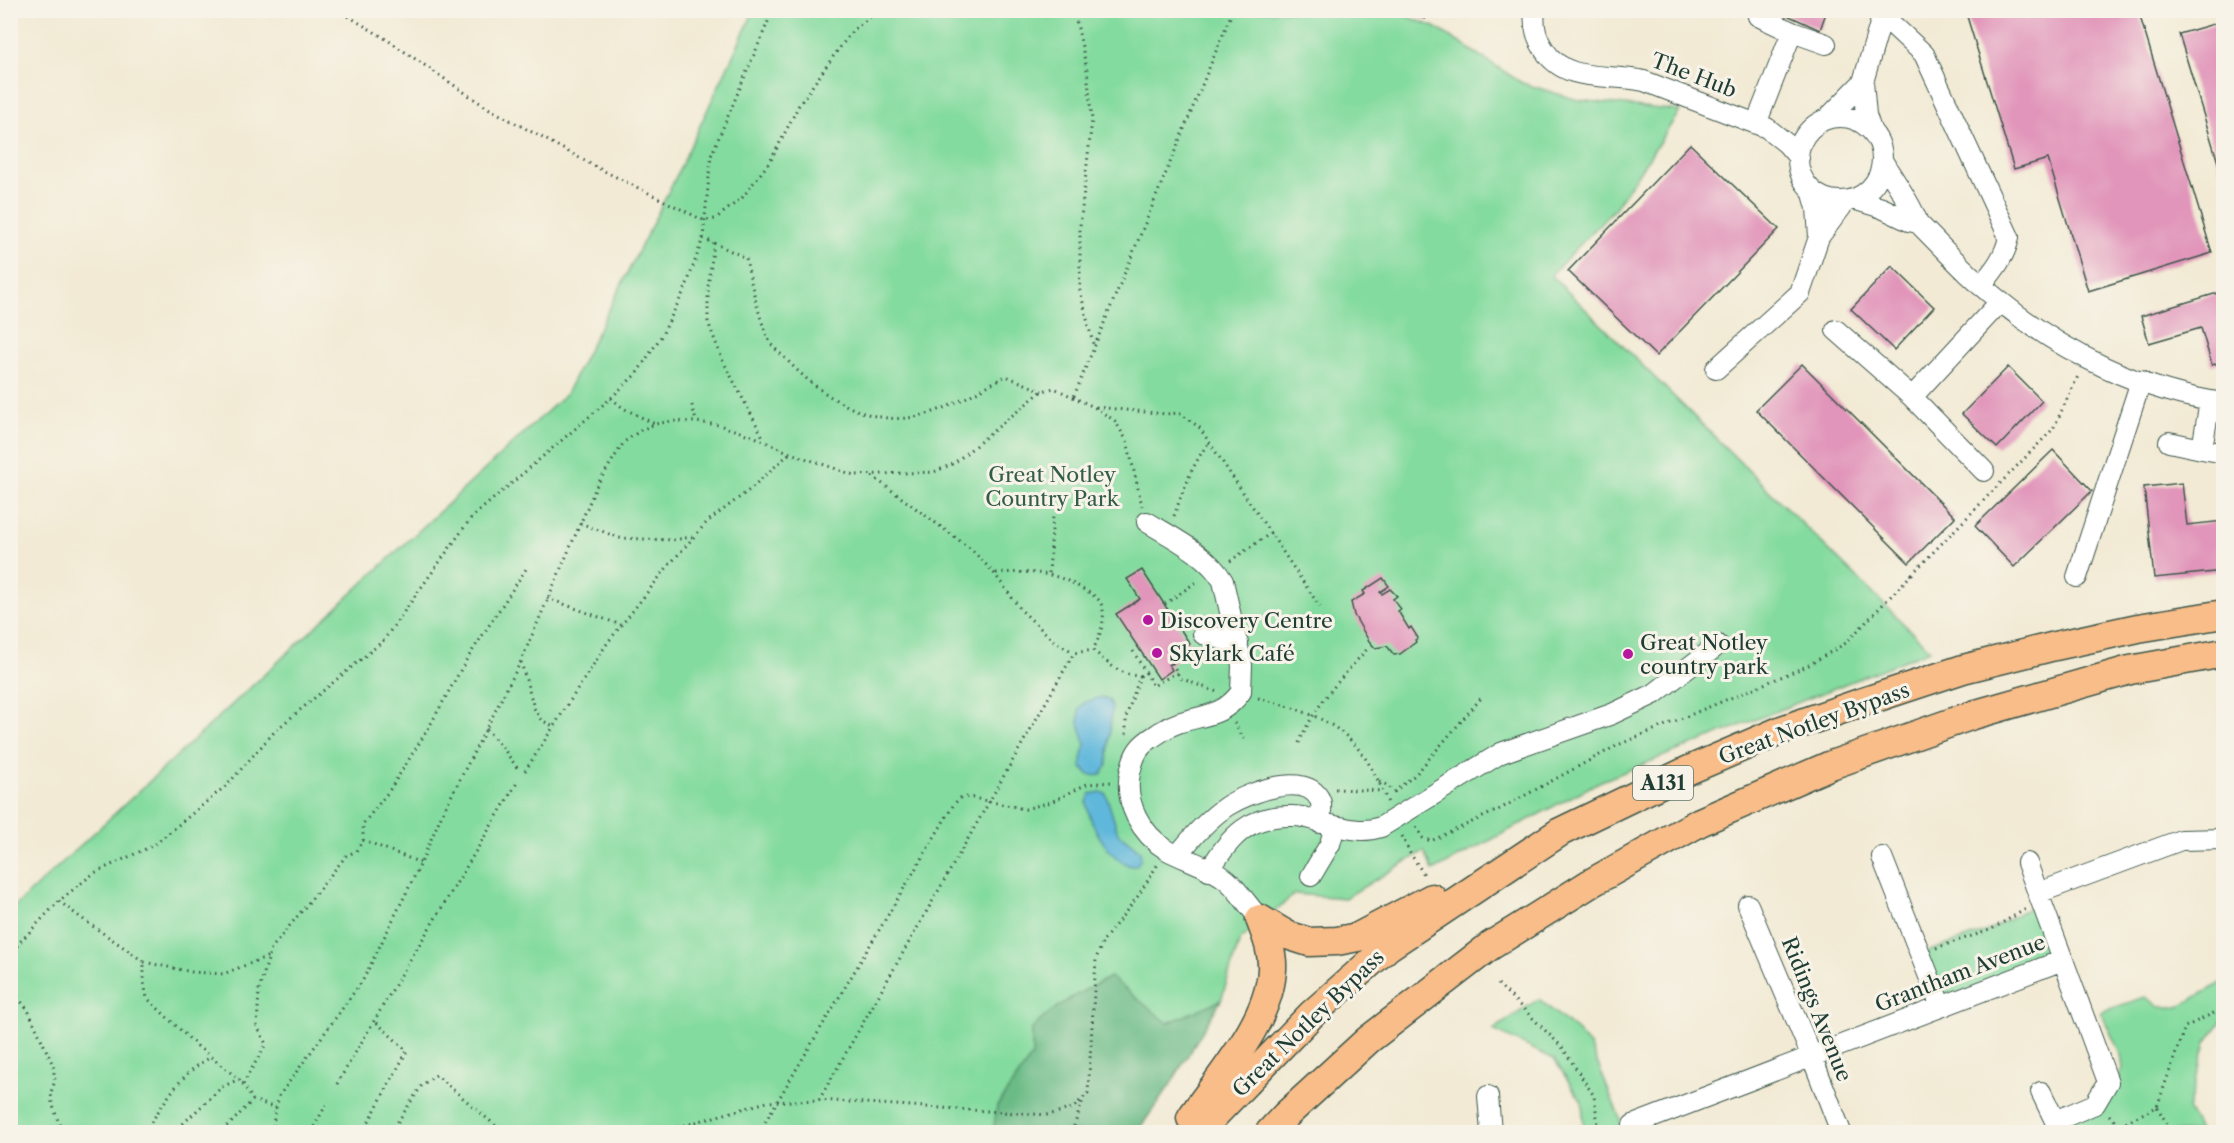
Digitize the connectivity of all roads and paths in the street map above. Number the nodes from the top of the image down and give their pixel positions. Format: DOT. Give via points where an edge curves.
graph roads {
  1 [pos="338,10"];
  2 [pos="773,10"];
  3 [pos="879,10"];
  4 [pos="1074,10"];
  5 [pos="1233,10"];
  6 [pos="1535,10"];
  7 [pos="1883,13"];
  8 [pos="1758,16"];
  9 [pos="1792,32"];
  10 [pos="1826,44"];
  11 [pos="1863,82"];
  12 [pos="1822,122"];
  13 [pos="1762,126"];
  14 [pos="1871,130"];
  15 [pos="1799,158"];
  16 [pos="1882,160"];
  17 [pos="1812,190"];
  18 [pos="1850,200"];
  19 [pos="703,220"];
  20 [pos="1918,223"];
  21 [pos="1819,237"];
  22 [pos="703,238"];
  23 [pos="714,243"];
  24 [pos="1981,286"];
  25 [pos="2000,302"];
  26 [pos="1836,330"];
  27 [pos="1094,350"];
  28 [pos="1716,369"];
  29 [pos="2089,376"];
  30 [pos="2141,381"];
  31 [pos="1042,391"];
  32 [pos="1074,396"];
  33 [pos="1912,397"];
  34 [pos="611,398"];
  35 [pos="2217,402"];
  36 [pos="692,405"];
  37 [pos="1094,407"];
  38 [pos="696,422"];
  39 [pos="655,424"];
  40 [pos="765,441"];
  41 [pos="1209,442"];
  42 [pos="2169,442"];
  43 [pos="2202,449"];
  44 [pos="790,453"];
  45 [pos="2223,453"];
  46 [pos="1984,471"];
  47 [pos="870,475"];
  48 [pos="1053,516"];
  49 [pos="1147,522"];
  50 [pos="580,523"];
  51 [pos="1167,535"];
  52 [pos="694,536"];
  53 [pos="528,567"];
  54 [pos="994,573"];
  55 [pos="1049,573"];
  56 [pos="2077,577"];
  57 [pos="547,598"];
  58 [pos="1320,607"];
  59 [pos="2223,614"];
  60 [pos="621,625"];
  61 [pos="1203,634"];
  62 [pos="1239,643"];
  63 [pos="1718,645"];
  64 [pos="1369,647"];
  65 [pos="1093,650"];
  66 [pos="1133,651"];
  67 [pos="1074,653"];
  68 [pos="2223,653"];
  69 [pos="521,661"];
  70 [pos="1172,663"];
  71 [pos="1178,672"];
  72 [pos="1146,673"];
  73 [pos="1140,676"];
  74 [pos="1241,692"];
  75 [pos="1218,693"];
  76 [pos="1482,697"];
  77 [pos="1313,715"];
  78 [pos="553,726"];
  79 [pos="486,729"];
  80 [pos="1299,743"];
  81 [pos="1133,759"];
  82 [pos="518,769"];
  83 [pos="525,771"];
  84 [pos="1128,782"];
  85 [pos="517,783"];
  86 [pos="1335,789"];
  87 [pos="1383,791"];
  88 [pos="1394,792"];
  89 [pos="989,803"];
  90 [pos="1400,815"];
  91 [pos="1328,825"];
  92 [pos="1560,832"];
  93 [pos="363,840"];
  94 [pos="2223,840"];
  95 [pos="1172,852"];
  96 [pos="1882,857"];
  97 [pos="2027,862"];
  98 [pos="421,863"];
  99 [pos="1209,871"];
  100 [pos="1311,876"];
  101 [pos="1425,876"];
  102 [pos="1228,881"];
  103 [pos="2039,896"];
  104 [pos="59,901"];
  105 [pos="1748,905"];
  106 [pos="1260,919"];
  107 [pos="1920,954"];
  108 [pos="10,956"];
  109 [pos="269,956"];
  110 [pos="2063,960"];
  111 [pos="144,962"];
  112 [pos="1498,984"];
  113 [pos="10,988"];
  114 [pos="1941,1007"];
  115 [pos="2223,1008"];
  116 [pos="374,1021"];
  117 [pos="212,1057"];
  118 [pos="1812,1057"];
  119 [pos="239,1079"];
  120 [pos="243,1084"];
  121 [pos="338,1084"];
  122 [pos="2042,1092"];
  123 [pos="1488,1096"];
  124 [pos="1084,1097"];
  125 [pos="253,1100"];
  126 [pos="819,1100"];
  127 [pos="776,1102"];
  128 [pos="326,1106"];
  129 [pos="2157,1107"];
  130 [pos="276,1108"];
  131 [pos="148,1127"];
  132 [pos="62,1132"];
  133 [pos="174,1132"];
  134 [pos="216,1132"];
  135 [pos="273,1132"];
  136 [pos="311,1132"];
  137 [pos="363,1132"];
  138 [pos="391,1132"];
  139 [pos="503,1132"];
  140 [pos="661,1132"];
  141 [pos="759,1132"];
  142 [pos="1072,1132"];
  143 [pos="1181,1132"];
  144 [pos="1198,1132"];
  145 [pos="1270,1132"];
  146 [pos="1491,1132"];
  147 [pos="1599,1132"];
  148 [pos="1634,1132"];
  149 [pos="1841,1132"];
  150 [pos="2104,1132"];
  151 [pos="2172,1132"];
  1 -- 19 [label="path" via="486,107"];
  2 -- 19 [label="path" via="711,156"];
  3 -- 19 [label="path" via="853,30 835,54 799,105 771,160 742,198 716,219"];
  4 -- 27 [label="path" via="1088,70 1092,120 1080,226 1080,290"];
  5 -- 27 [label="path"];
  6 -- 13 [label="street, The Hub" via="1535,31 1540,44 1558,67 1582,74 1644,81"];
  7 -- 11 [label="street"];
  7 -- 24 [label="street" via="1924,54 2009,237 2002,259"];
  8 -- 9 [label="street"];
  9 -- 10 [label="street"];
  9 -- 13 [label="street"];
  11 -- 12 [label="street"];
  11 -- 14 [label="street"];
  12 -- 13 [label="street, The Hub" via="1787,129"];
  12 -- 14 [label="street" via="1850,118"];
  12 -- 15 [label="street" via="1807,134"];
  13 -- 15 [label="street, The Hub"];
  14 -- 16 [label="street"];
  15 -- 17 [label="street" via="1804,181"];
  16 -- 18 [label="street" via="1874,184"];
  16 -- 20 [label="street"];
  17 -- 18 [label="street" via="1828,199"];
  17 -- 21 [label="street"];
  18 -- 20 [label="street"];
  18 -- 21 [label="street"];
  19 -- 22 [label="path"];
  20 -- 24 [label="street"];
  21 -- 28 [label="street" via="1800,293"];
  22 -- 23 [label="path"];
  22 -- 34 [label="path" via="686,287 662,335 637,373"];
  23 -- 31 [label="path" via="747,258 768,341 807,380 855,410 888,418 914,417 948,407 1006,376"];
  23 -- 40 [label="path" via="708,322 722,359"];
  24 -- 25 [label="street"];
  25 -- 30 [label="street" via="2064,345"];
  25 -- 33 [label="street"];
  26 -- 33 [label="street"];
  27 -- 32 [label="path"];
  29 -- 90 [label="path" via="2079,373 2053,429 1846,643 1808,666 1618,744 1498,810 1431,841"];
  30 -- 35 [label="street"];
  30 -- 56 [label="street"];
  31 -- 32 [label="path" via="1054,388"];
  31 -- 47 [label="path" via="953,464 934,472"];
  32 -- 37 [label="path"];
  33 -- 46 [label="street"];
  34 -- 39 [label="path"];
  34 -- 104 [label="path" via="471,518 383,641 276,730 227,785 154,845 94,873"];
  35 -- 43 [label="street"];
  36 -- 38 [label="path"];
  37 -- 41 [label="path" via="1179,413 1199,427"];
  37 -- 49 [label="path" via="1115,421 1127,441"];
  38 -- 39 [label="path"];
  38 -- 40 [label="path" via="719,425"];
  39 -- 50 [label="path" via="624,442 597,484"];
  40 -- 44 [label="path"];
  41 -- 51 [label="path" via="1184,486"];
  41 -- 58 [label="path"];
  42 -- 43 [label="street"];
  43 -- 45 [label="street"];
  44 -- 47 [label="path" via="854,475"];
  44 -- 52 [label="path"];
  47 -- 54 [label="path" via="971,549"];
  48 -- 55 [label="path"];
  49 -- 51 [label="street"];
  50 -- 52 [label="path" via="620,538 672,540"];
  50 -- 57 [label="path"];
  51 -- 62 [label="street" via="1216,570"];
  52 -- 60 [label="path"];
  53 -- 93 [label="path" via="465,662 389,791 363,824"];
  54 -- 55 [label="path"];
  54 -- 67 [label="path" via="1021,610"];
  55 -- 65 [label="path" via="1099,599 1103,622"];
  57 -- 60 [label="path"];
  57 -- 69 [label="path"];
  59 -- 92 [label="highway, Great Notley Bypass / A131" via="2138,628 1963,669 1782,730"];
  60 -- 78 [label="path"];
  61 -- 62 [label="street"];
  62 -- 74 [label="street"];
  63 -- 90 [label="street" via="1654,694 1609,715 1501,753"];
  64 -- 77 [label="path"];
  65 -- 67 [label="path"];
  65 -- 73 [label="path" via="1116,670"];
  66 -- 72 [label="path"];
  67 -- 89 [label="path"];
  68 -- 145 [label="highway, A131" via="2130,670 1973,715 1831,765 1700,822 1490,946 1368,1040"];
  69 -- 78 [label="path" via="534,708 541,720"];
  69 -- 79 [label="path"];
  70 -- 71 [label="path"];
  71 -- 72 [label="path" via="1154,686"];
  71 -- 75 [label="path" via="1180,678"];
  72 -- 73 [label="path"];
  73 -- 81 [label="path" via="1126,717 1126,751"];
  74 -- 77 [label="path"];
  74 -- 81 [label="street" via="1218,713 1164,730 1140,747"];
  76 -- 88 [label="path" via="1416,774"];
  77 -- 80 [label="path"];
  77 -- 87 [label="path" via="1343,732 1356,746"];
  78 -- 83 [label="path"];
  79 -- 82 [label="path"];
  79 -- 98 [label="path"];
  81 -- 84 [label="street"];
  84 -- 89 [label="path" via="1087,784 1052,802 1025,809"];
  84 -- 95 [label="street" via="1128,794 1148,835"];
  85 -- 116 [label="path"];
  86 -- 87 [label="path"];
  87 -- 90 [label="path"];
  89 -- 126 [label="path"];
  89 -- 127 [label="path" via="969,797 954,804"];
  90 -- 91 [label="street" via="1366,832"];
  90 -- 101 [label="path" via="1410,853"];
  91 -- 95 [label="street" via="1314,792 1305,786 1273,787 1229,805"];
  91 -- 99 [label="street" via="1295,815 1257,819 1223,848"];
  91 -- 100 [label="street" via="1330,844"];
  91 -- 102 [label="street" via="1279,825 1261,831 1239,845 1229,862"];
  92 -- 106 [label="highway" via="1358,937 1309,942 1287,935"];
  92 -- 144 [label="highway, Great Notley Bypass / A131" via="1389,946 1312,1014"];
  93 -- 98 [label="path"];
  93 -- 109 [label="path" via="356,851 346,856"];
  94 -- 103 [label="street" via="2181,840"];
  95 -- 99 [label="street"];
  95 -- 124 [label="path" via="1103,941 1096,959 1088,1093"];
  96 -- 107 [label="street"];
  97 -- 103 [label="street, Grantham Avenue"];
  98 -- 130 [label="path" via="363,980 279,1096"];
  99 -- 102 [label="street"];
  102 -- 106 [label="street"];
  103 -- 107 [label="path" via="1990,930"];
  103 -- 110 [label="street, Grantham Avenue"];
  104 -- 108 [label="path"];
  104 -- 111 [label="path"];
  105 -- 118 [label="street, Ridings Avenue"];
  106 -- 143 [label="highway" via="1271,952 1268,998 1252,1031"];
  107 -- 114 [label="street"];
  109 -- 111 [label="path" via="223,974"];
  109 -- 120 [label="path" via="259,990 257,1026 266,1044"];
  110 -- 114 [label="street, Grantham Avenue"];
  110 -- 122 [label="street" via="2108,1082 2095,1104 2055,1121"];
  111 -- 117 [label="path" via="147,998"];
  112 -- 147 [label="path" via="1562,1047 1594,1096"];
  113 -- 132 [label="path" via="28,1010 53,1065 52,1103"];
  114 -- 118 [label="street, Grantham Avenue"];
  115 -- 129 [label="path" via="2185,1027"];
  116 -- 121 [label="path"];
  116 -- 137 [label="path" via="407,1052"];
  117 -- 119 [label="path"];
  117 -- 131 [label="path" via="198,1063 186,1075"];
  118 -- 148 [label="street, Grantham Avenue" via="1633,1125"];
  118 -- 149 [label="street, Ridings Avenue"];
  119 -- 120 [label="path"];
  119 -- 133 [label="path" via="222,1087"];
  120 -- 125 [label="path"];
  123 -- 146 [label="street"];
  124 -- 126 [label="path" via="1073,1108 1048,1115"];
  124 -- 142 [label="path"];
  125 -- 130 [label="path"];
  125 -- 134 [label="path" via="229,1125"];
  126 -- 127 [label="path"];
  127 -- 140 [label="path"];
  127 -- 141 [label="path"];
  128 -- 136 [label="path"];
  129 -- 150 [label="path"];
  129 -- 151 [label="path"];
  130 -- 135 [label="path"];
  138 -- 139 [label="path" via="422,1085 436,1076"];
}
